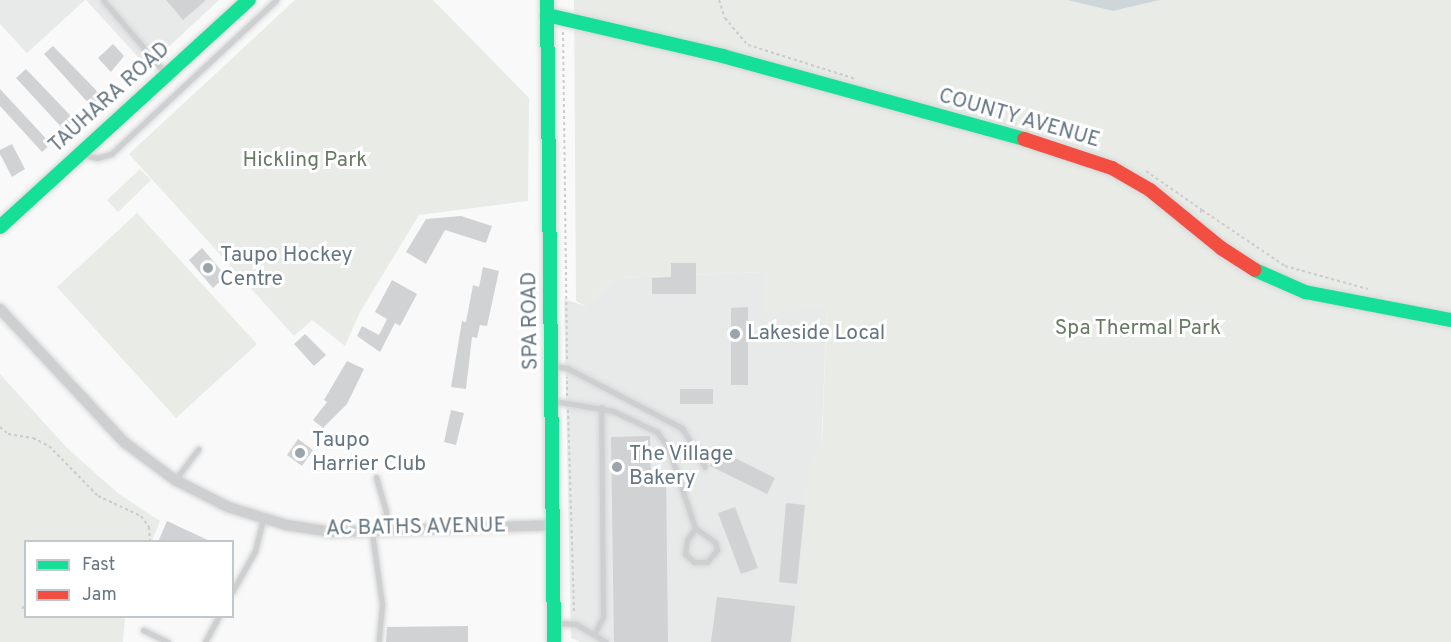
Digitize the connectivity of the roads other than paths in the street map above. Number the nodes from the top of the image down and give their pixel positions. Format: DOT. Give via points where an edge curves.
graph roads {
  1 [pos="103,0"];
  2 [pos="249,0"];
  3 [pos="276,0"];
  4 [pos="547,0"];
  5 [pos="547,15"];
  6 [pos="167,75"];
  7 [pos="80,154"];
  8 [pos="0,227"];
  9 [pos="0,309"];
  10 [pos="1451,320"];
  11 [pos="552,365"];
  12 [pos="552,400"];
  13 [pos="601,407"];
  14 [pos="198,449"];
  15 [pos="705,468"];
  16 [pos="375,477"];
  17 [pos="175,480"];
  18 [pos="263,519"];
  19 [pos="553,525"];
  20 [pos="694,528"];
  21 [pos="372,532"];
  22 [pos="384,532"];
  23 [pos="234,588"];
  24 [pos="218,618"];
  25 [pos="554,623"];
  26 [pos="143,630"];
  27 [pos="594,634"];
  28 [pos="168,642"];
  29 [pos="205,642"];
  30 [pos="379,642"];
  31 [pos="554,642"];
  32 [pos="606,642"];
  1 -- 6 [label="lane"];
  2 -- 6 [label="main road, TAUHARA ROAD"];
  3 -- 7 [label="lane" via="111,154 98,158"];
  4 -- 5 [label="main road, SPA ROAD"];
  5 -- 10 [label="main road, COUNTY AVENUE" via="723,56 937,118 1054,147 1112,168 1150,190 1221,248 1268,278 1305,292"];
  5 -- 11 [label="main road, SPA ROAD"];
  6 -- 7 [label="main road, TAUHARA ROAD"];
  7 -- 8 [label="main road, TAUHARA ROAD"];
  9 -- 17 [label="street, AC BATHS AVENUE" via="107,427"];
  11 -- 12 [label="main road, SPA ROAD"];
  11 -- 15 [label="lane" via="567,368 682,428"];
  12 -- 13 [label="lane"];
  12 -- 19 [label="main road, SPA ROAD"];
  13 -- 20 [label="lane" via="660,436 668,447"];
  13 -- 27 [label="lane" via="603,617"];
  14 -- 17 [label="lane"];
  16 -- 22 [label="lane" via="386,512"];
  17 -- 18 [label="street, AC BATHS AVENUE" via="220,504"];
  18 -- 21 [label="street, AC BATHS AVENUE" via="309,529"];
  18 -- 23 [label="lane" via="255,551"];
  19 -- 22 [label="street, AC BATHS AVENUE"];
  19 -- 25 [label="main road, SPA ROAD"];
  20 -- 20 [label="lane" via="715,542 717,550 707,562 694,562 685,554"];
  21 -- 22 [label="street, AC BATHS AVENUE"];
  21 -- 30 [label="lane" via="382,604"];
  24 -- 29 [label="lane"];
  25 -- 27 [label="lane" via="576,624"];
  25 -- 31 [label="main road, SPA ROAD"];
  26 -- 28 [label="lane"];
  27 -- 32 [label="lane"];
}
